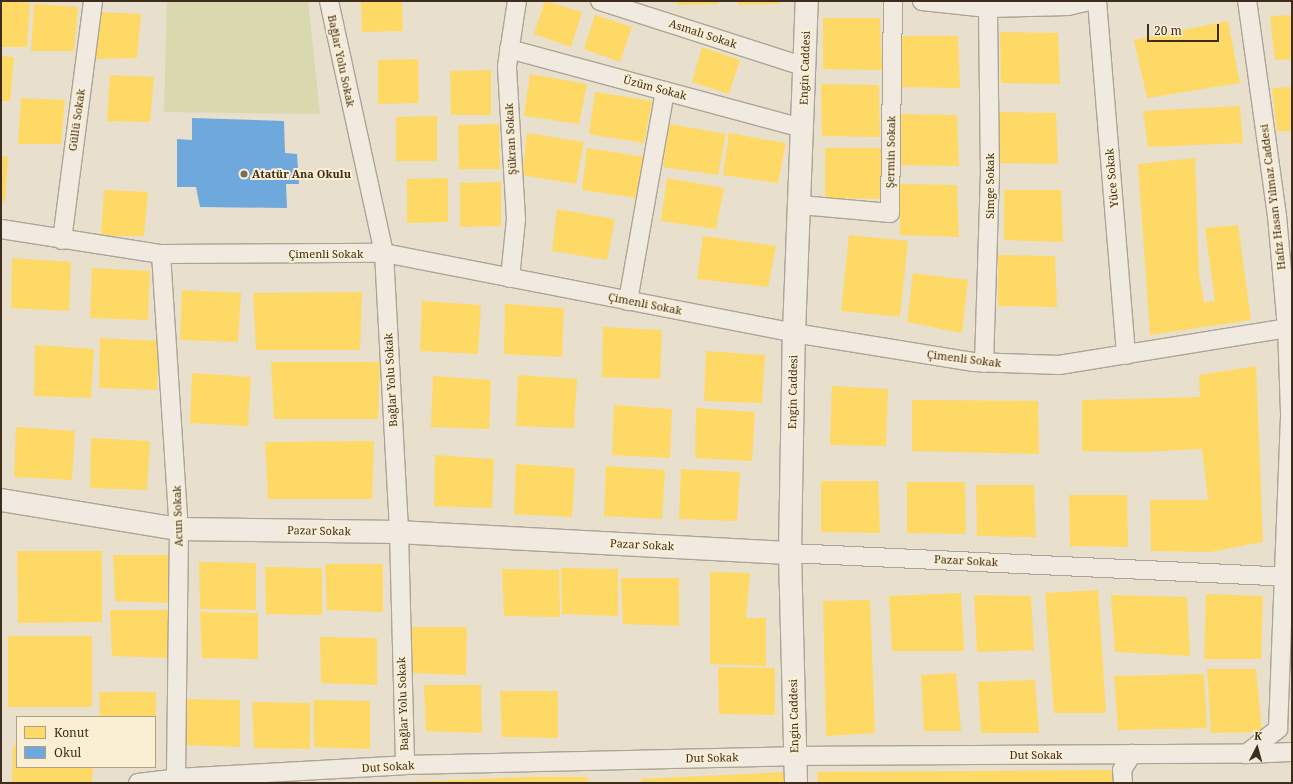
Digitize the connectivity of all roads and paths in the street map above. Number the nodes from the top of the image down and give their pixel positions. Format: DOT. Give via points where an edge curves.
graph roads {
  1 [pos="93,1"];
  2 [pos="329,1"];
  3 [pos="517,1"];
  4 [pos="600,1"];
  5 [pos="807,1"];
  6 [pos="893,1"];
  7 [pos="922,1"];
  8 [pos="1090,1"];
  9 [pos="1097,1"];
  10 [pos="1247,1"];
  11 [pos="988,8"];
  12 [pos="652,9"];
  13 [pos="509,49"];
  14 [pos="805,67"];
  15 [pos="665,91"];
  16 [pos="802,128"];
  17 [pos="800,205"];
  18 [pos="1284,216"];
  19 [pos="1,229"];
  20 [pos="62,240"];
  21 [pos="161,254"];
  22 [pos="384,254"];
  23 [pos="510,278"];
  24 [pos="628,301"];
  25 [pos="1287,328"];
  26 [pos="794,334"];
  27 [pos="1126,355"];
  28 [pos="984,363"];
  29 [pos="1291,412"];
  30 [pos="1,500"];
  31 [pos="180,529"];
  32 [pos="398,532"];
  33 [pos="790,553"];
  34 [pos="1289,577"];
  35 [pos="1292,752"];
  36 [pos="1132,754"];
  37 [pos="1246,754"];
  38 [pos="795,756"];
  39 [pos="405,766"];
  40 [pos="176,778"];
  41 [pos="138,783"];
  42 [pos="796,783"];
  43 [pos="1123,783"];
  1 -- 20 [label="street, Güllü Sokak"];
  2 -- 22 [label="street, Bağlar Yolu Sokak"];
  3 -- 13 [label="street, Şükran Sokak"];
  4 -- 12 [label="street, Asmalı Sokak"];
  5 -- 14 [label="street, Engin Caddesi"];
  6 -- 17 [label="street, Şermin Sokak" via="890,213"];
  7 -- 11 [label="street"];
  8 -- 11 [label="street" via="1068,6"];
  9 -- 27 [label="street, Yüce Sokak"];
  10 -- 18 [label="street, Hafız Hasan Yılmaz Caddesi"];
  11 -- 28 [label="street, Simge Sokak" via="990,174"];
  12 -- 14 [label="street, Asmalı Sokak"];
  13 -- 15 [label="street, Üzüm Sokak"];
  13 -- 23 [label="street, Şükran Sokak" via="516,219"];
  14 -- 16 [label="street, Engin Caddesi"];
  15 -- 16 [label="street, Üzüm Sokak"];
  15 -- 24 [label="street"];
  16 -- 17 [label="street, Engin Caddesi"];
  17 -- 26 [label="street, Engin Caddesi"];
  18 -- 25 [label="street, Hafız Hasan Yılmaz Caddesi"];
  19 -- 20 [label="street, Çimenli Sokak"];
  20 -- 21 [label="street, Çimenli Sokak"];
  21 -- 22 [label="street, Çimenli Sokak"];
  21 -- 31 [label="street, Acun Sokak"];
  22 -- 23 [label="street, Çimenli Sokak"];
  22 -- 32 [label="street, Bağlar Yolu Sokak"];
  23 -- 24 [label="street, Çimenli Sokak"];
  24 -- 26 [label="street, Çimenli Sokak"];
  25 -- 27 [label="street, Çimenli Sokak"];
  25 -- 29 [label="street, Hafız Hasan Yılmaz Caddesi"];
  26 -- 28 [label="street, Çimenli Sokak"];
  26 -- 33 [label="street, Engin Caddesi"];
  27 -- 28 [label="street, Çimenli Sokak" via="1059,365"];
  29 -- 34 [label="street, Hafız Hasan Yılmaz Caddesi"];
  30 -- 31 [label="street, Pazar Sokak"];
  31 -- 32 [label="street, Pazar Sokak"];
  31 -- 40 [label="street, Acun Sokak"];
  32 -- 33 [label="street, Pazar Sokak"];
  32 -- 39 [label="street, Bağlar Yolu Sokak"];
  33 -- 34 [label="street, Pazar Sokak"];
  33 -- 38 [label="street, Engin Caddesi"];
  34 -- 37 [label="street, Hafız Hasan Yılmaz Caddesi" via="1278,729"];
  35 -- 37 [label="street, Dut Sokak"];
  36 -- 37 [label="street, Dut Sokak"];
  36 -- 38 [label="street, Dut Sokak"];
  36 -- 43 [label="street" via="1122,770"];
  38 -- 39 [label="street, Dut Sokak"];
  38 -- 42 [label="street, Engin Caddesi"];
  39 -- 40 [label="street, Dut Sokak"];
  40 -- 41 [label="street, Dut Sokak"];
}
